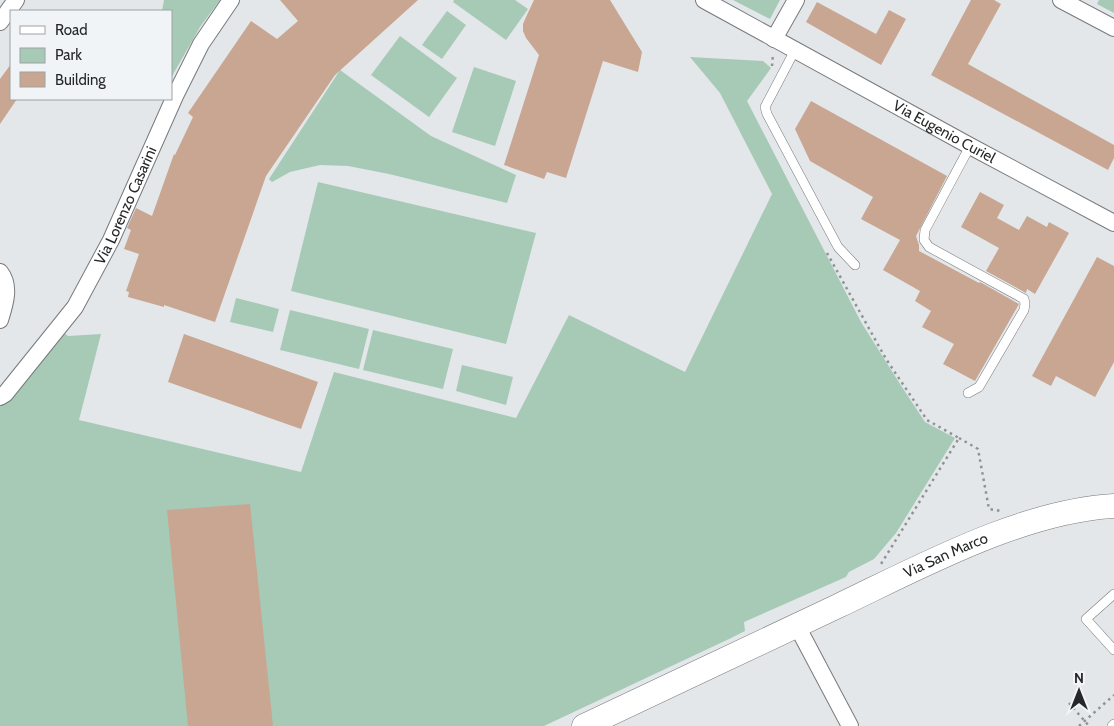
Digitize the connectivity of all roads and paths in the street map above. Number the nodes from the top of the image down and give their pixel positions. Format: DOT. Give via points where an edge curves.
graph roads {
  1 [pos="16,0"];
  2 [pos="231,0"];
  3 [pos="704,0"];
  4 [pos="796,0"];
  5 [pos="1061,0"];
  6 [pos="0,22"];
  7 [pos="1114,28"];
  8 [pos="774,39"];
  9 [pos="795,50"];
  10 [pos="772,70"];
  11 [pos="970,146"];
  12 [pos="1114,223"];
  13 [pos="823,246"];
  14 [pos="855,265"];
  15 [pos="0,272"];
  16 [pos="0,320"];
  17 [pos="968,393"];
  18 [pos="0,397"];
  19 [pos="959,438"];
  20 [pos="1111,510"];
  21 [pos="1005,512"];
  22 [pos="881,565"];
  23 [pos="1114,594"];
  24 [pos="797,626"];
  25 [pos="1114,650"];
  26 [pos="1114,695"];
  27 [pos="1069,703"];
  28 [pos="1085,721"];
  29 [pos="584,726"];
  30 [pos="850,726"];
  31 [pos="1079,726"];
  32 [pos="1089,726"];
  1 -- 6 [label="street"];
  2 -- 18 [label="street, Via Lorenzo Casarini" via="201,44 174,96 111,240 75,307 30,365"];
  3 -- 8 [label="street, Via Eugenio Curiel"];
  4 -- 8 [label="street"];
  5 -- 7 [label="street"];
  8 -- 9 [label="street, Via Eugenio Curiel"];
  8 -- 10 [label="path"];
  9 -- 11 [label="street, Via Eugenio Curiel"];
  9 -- 14 [label="lane" via="765,106 767,114 838,247"];
  11 -- 12 [label="street, Via Eugenio Curiel"];
  11 -- 17 [label="lane" via="925,230 924,240 929,247 1024,299 1025,304 979,387"];
  13 -- 19 [label="path" via="886,359 928,420"];
  15 -- 16 [label="street" via="5,279 7,297"];
  19 -- 21 [label="path" via="978,449 989,509"];
  19 -- 22 [label="path"];
  20 -- 24 [label="main road, Via San Marco" via="1066,513 1009,529"];
  23 -- 25 [label="lane" via="1086,619"];
  24 -- 29 [label="main road, Via San Marco"];
  24 -- 30 [label="street"];
  26 -- 28 [label="path"];
  27 -- 28 [label="path"];
  28 -- 31 [label="path"];
  28 -- 32 [label="path"];
}
